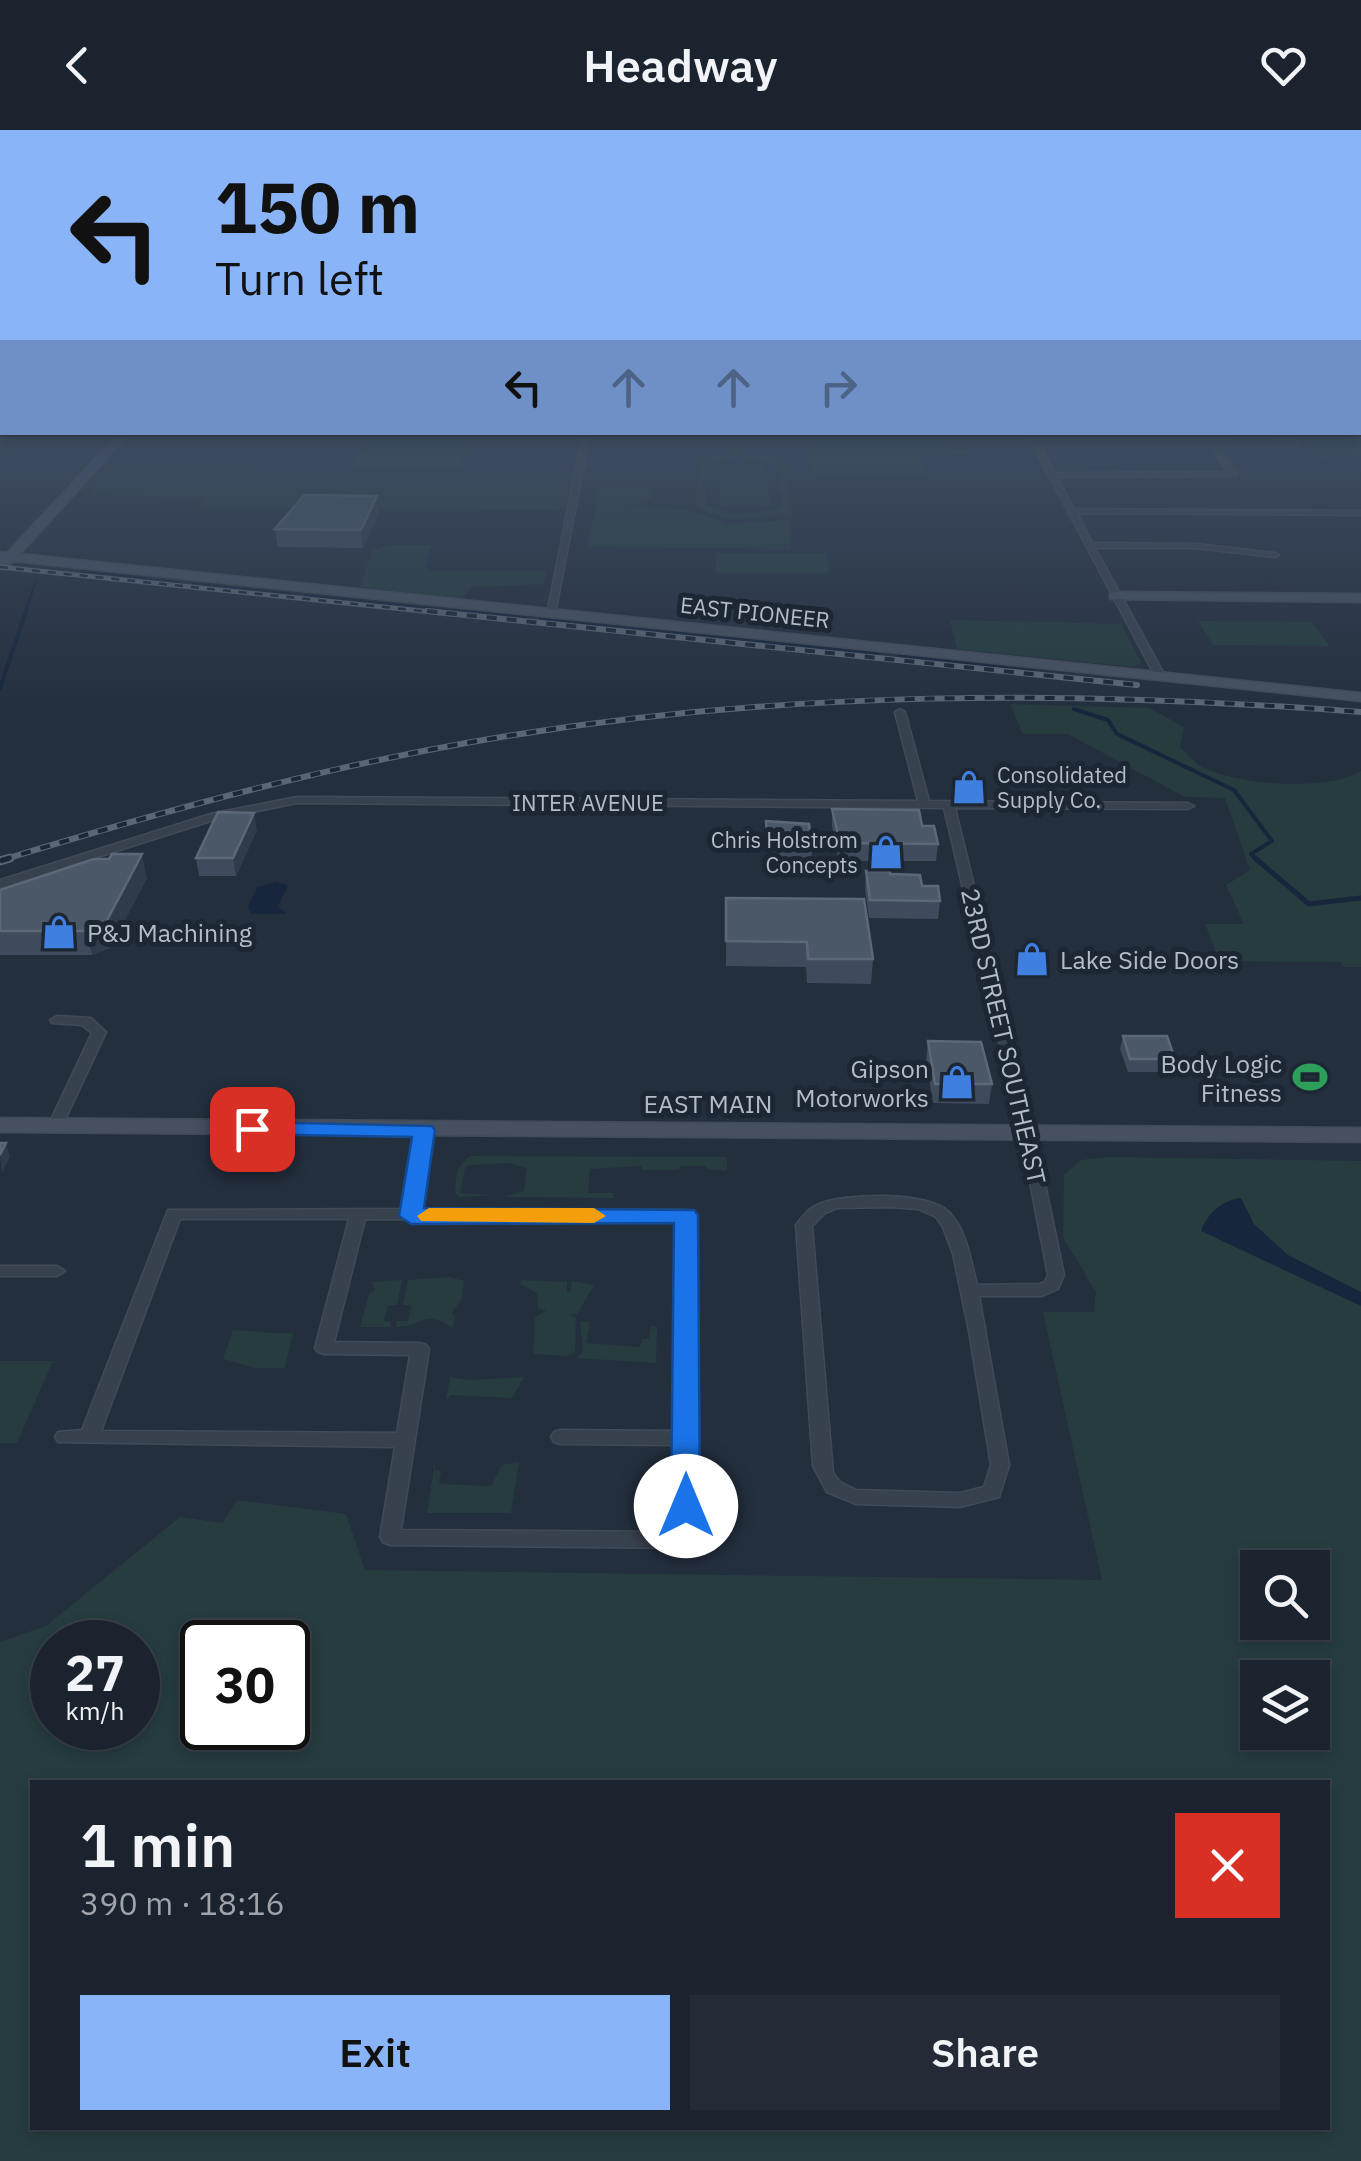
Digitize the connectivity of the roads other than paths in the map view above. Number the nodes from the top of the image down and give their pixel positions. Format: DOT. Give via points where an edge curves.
graph roads {
  1 [pos="43,519"];
  2 [pos="570,519"];
  3 [pos="1074,519"];
  4 [pos="1088,545"];
  5 [pos="1275,555"];
  6 [pos="2,561"];
  7 [pos="1115,596"];
  8 [pos="1361,598"];
  9 [pos="551,614"];
  10 [pos="1160,676"];
  11 [pos="1361,697"];
  12 [pos="900,712"];
  13 [pos="924,804"];
  14 [pos="949,804"];
  15 [pos="1188,806"];
  16 [pos="0,884"];
  17 [pos="57,1020"];
  18 [pos="0,1126"];
  19 [pos="55,1126"];
  20 [pos="424,1130"];
  21 [pos="1027,1132"];
  22 [pos="1361,1134"];
  23 [pos="358,1216"];
  24 [pos="411,1216"];
  25 [pos="0,1271"];
  26 [pos="57,1271"];
  27 [pos="970,1290"];
  28 [pos="64,1437"];
  29 [pos="89,1437"];
  30 [pos="560,1437"];
  31 [pos="686,1438"];
  32 [pos="406,1440"];
  1 -- 6 [label="street"];
  2 -- 9 [label="street"];
  3 -- 4 [label="street"];
  4 -- 5 [label="street" via="1206,546"];
  4 -- 7 [label="street"];
  6 -- 9 [label="street, EAST PIONEER"];
  7 -- 8 [label="street"];
  7 -- 10 [label="street"];
  9 -- 10 [label="street, EAST PIONEER"];
  10 -- 11 [label="street, EAST PIONEER"];
  12 -- 13 [label="street"];
  13 -- 14 [label="street, INTER AVENUE"];
  13 -- 16 [label="street, INTER AVENUE" via="285,801 215,816"];
  14 -- 15 [label="street, INTER AVENUE"];
  14 -- 21 [label="street, 23RD STREET SOUTHEAST"];
  17 -- 19 [label="street" via="95,1025 96,1042"];
  18 -- 19 [label="street, EAST MAIN"];
  19 -- 20 [label="street, EAST MAIN"];
  20 -- 21 [label="street, EAST MAIN"];
  20 -- 24 [label="street"];
  21 -- 22 [label="street, EAST MAIN"];
  21 -- 27 [label="street, 23RD STREET SOUTHEAST" via="1054,1282 1042,1290"];
  23 -- 24 [label="street"];
  23 -- 29 [label="street" via="174,1214"];
  23 -- 32 [label="street" via="324,1348 420,1348"];
  24 -- 31 [label="street" via="686,1215"];
  25 -- 26 [label="street"];
  27 -- 27 [label="street" via="1000,1466 992,1492 960,1500 856,1497 834,1489 822,1466 807,1219 836,1203 937,1211 952,1226"];
  28 -- 29 [label="street"];
  29 -- 32 [label="street"];
  30 -- 31 [label="street"];
  31 -- 32 [label="street" via="686,1540 390,1537"];
}
